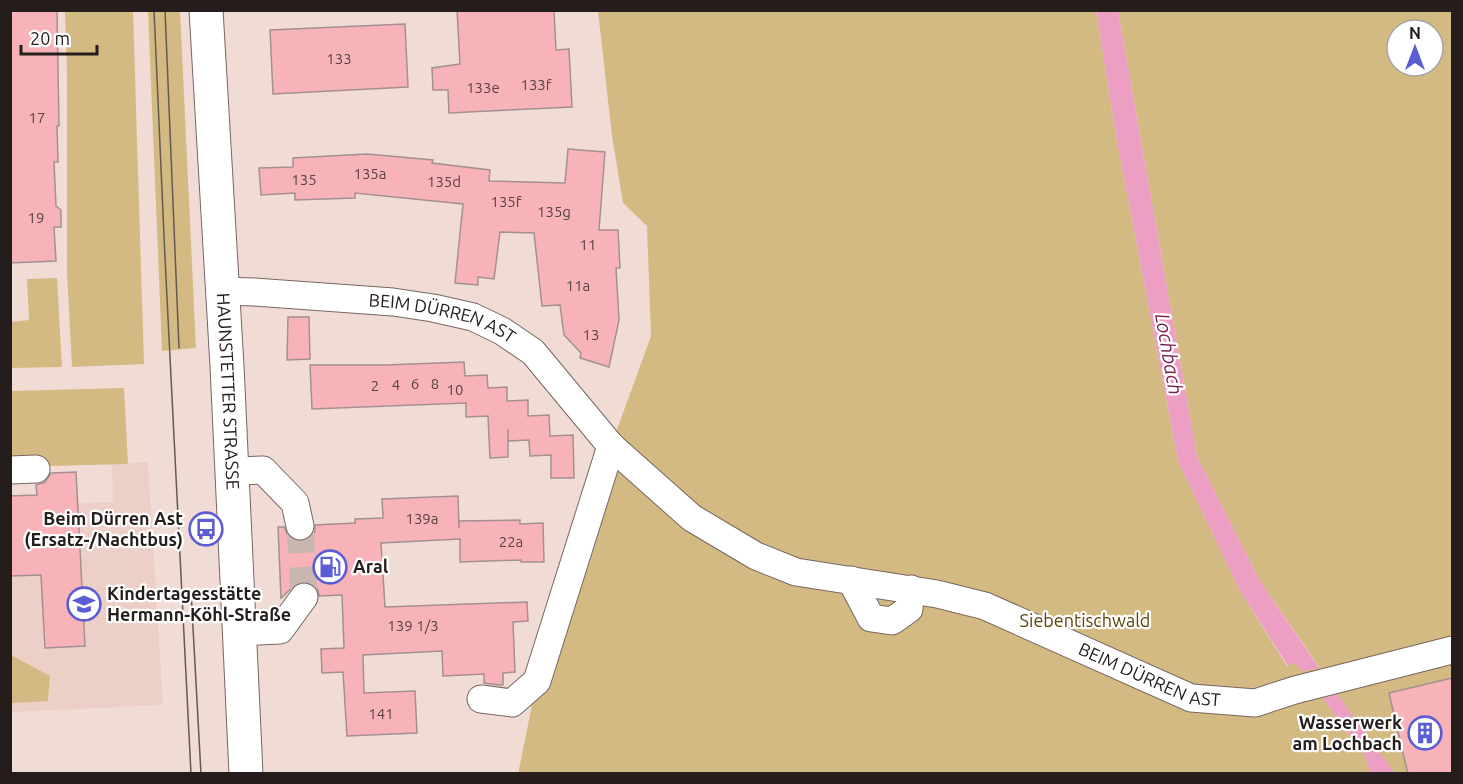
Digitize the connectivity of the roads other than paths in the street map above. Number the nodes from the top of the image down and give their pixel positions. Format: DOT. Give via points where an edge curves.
graph roads {
  1 [pos="206,10"];
  2 [pos="223,291"];
  3 [pos="611,446"];
  4 [pos="233,471"];
  5 [pos="300,526"];
  6 [pos="304,597"];
  7 [pos="239,632"];
  8 [pos="1452,650"];
  9 [pos="481,699"];
  10 [pos="246,774"];
  1 -- 2 [label="main road, HAUNSTETTER STRASSE"];
  2 -- 3 [label="street, BEIM DÜRREN AST" via="393,302 473,317 533,352"];
  2 -- 4 [label="main road, HAUNSTETTER STRASSE"];
  3 -- 8 [label="street, BEIM DÜRREN AST" via="692,518 756,556 796,572 911,589 985,606 1191,698 1255,703"];
  3 -- 9 [label="street" via="537,681 512,703"];
  4 -- 5 [label="street" via="262,470 295,503"];
  4 -- 7 [label="main road, HAUNSTETTER STRASSE"];
  6 -- 7 [label="street" via="280,630"];
  7 -- 10 [label="main road, HAUNSTETTER STRASSE"];
}
